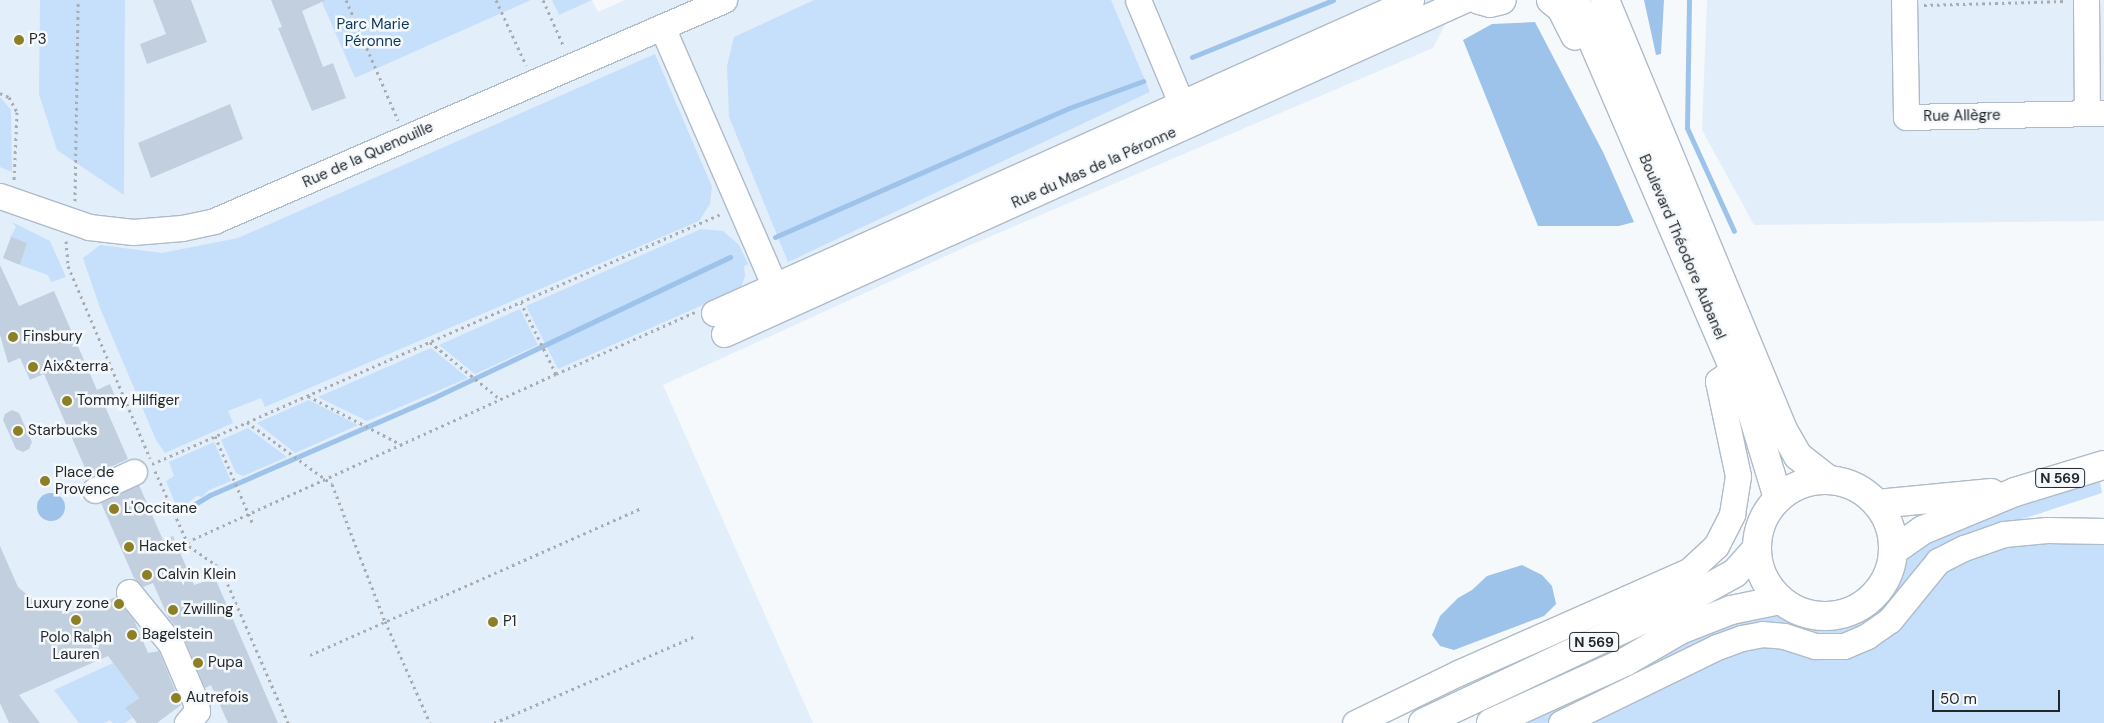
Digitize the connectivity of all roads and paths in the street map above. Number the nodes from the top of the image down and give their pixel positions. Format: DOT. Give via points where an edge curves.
graph roads {
  1 [pos="78,0"];
  2 [pos="346,0"];
  3 [pos="496,0"];
  4 [pos="543,0"];
  5 [pos="724,0"];
  6 [pos="1138,0"];
  7 [pos="1411,0"];
  8 [pos="1464,0"];
  9 [pos="1479,0"];
  10 [pos="1502,0"];
  11 [pos="1551,0"];
  12 [pos="1575,0"];
  13 [pos="1605,0"];
  14 [pos="2086,0"];
  15 [pos="1904,3"];
  16 [pos="692,6"];
  17 [pos="662,27"];
  18 [pos="565,48"];
  19 [pos="526,65"];
  20 [pos="0,93"];
  21 [pos="2095,113"];
  22 [pos="1186,114"];
  23 [pos="1630,124"];
  24 [pos="407,138"];
  25 [pos="7,188"];
  26 [pos="67,199"];
  27 [pos="75,202"];
  28 [pos="84,203"];
  29 [pos="729,211"];
  30 [pos="66,238"];
  31 [pos="775,287"];
  32 [pos="521,303"];
  33 [pos="430,342"];
  34 [pos="1734,369"];
  35 [pos="307,396"];
  36 [pos="500,399"];
  37 [pos="247,422"];
  38 [pos="215,436"];
  39 [pos="402,445"];
  40 [pos="2104,465"];
  41 [pos="143,468"];
  42 [pos="1830,480"];
  43 [pos="325,482"];
  44 [pos="95,490"];
  45 [pos="2015,492"];
  46 [pos="1778,498"];
  47 [pos="1877,504"];
  48 [pos="640,509"];
  49 [pos="249,516"];
  50 [pos="252,522"];
  51 [pos="2104,531"];
  52 [pos="187,542"];
  53 [pos="1756,550"];
  54 [pos="1893,552"];
  55 [pos="129,592"];
  56 [pos="1780,600"];
  57 [pos="385,621"];
  58 [pos="695,636"];
  59 [pos="310,655"];
  60 [pos="186,723"];
  61 [pos="288,723"];
  62 [pos="430,723"];
  63 [pos="494,723"];
  64 [pos="1355,723"];
  65 [pos="1423,723"];
  66 [pos="1491,723"];
  67 [pos="1561,723"];
  1 -- 27 [label="path"];
  2 -- 24 [label="path"];
  3 -- 19 [label="path"];
  4 -- 18 [label="path"];
  5 -- 16 [label="street, Rue de la Quenouille"];
  6 -- 22 [label="street"];
  7 -- 22 [label="street, Rue du Mas de la Péronne"];
  8 -- 22 [label="street, Rue du Mas de la Péronne"];
  9 -- 10 [label="main road" via="1490,3"];
  11 -- 23 [label="main road" via="1561,8 1603,100"];
  12 -- 23 [label="main road, Boulevard Théodore Aubanel"];
  13 -- 42 [label="main road, Boulevard Théodore Aubanel" via="1783,430 1798,456"];
  14 -- 15 [label="path"];
  14 -- 21 [label="street"];
  15 -- 21 [label="street, Rue Allègre" via="1906,117"];
  16 -- 17 [label="street, Rue de la Quenouille"];
  17 -- 24 [label="street, Rue de la Quenouille"];
  17 -- 31 [label="street"];
  20 -- 25 [label="path" via="9,98 17,112"];
  22 -- 31 [label="street, Rue du Mas de la Péronne"];
  22 -- 31 [label="street, Rue du Mas de la Péronne" via="719,324"];
  23 -- 34 [label="main road, Boulevard Théodore Aubanel"];
  24 -- 25 [label="street, Rue de la Quenouille" via="246,209 182,228 133,232 89,227"];
  26 -- 27 [label="path"];
  27 -- 28 [label="path"];
  29 -- 32 [label="path"];
  30 -- 41 [label="path" via="68,266"];
  32 -- 33 [label="path"];
  32 -- 36 [label="path" via="556,374"];
  33 -- 35 [label="path"];
  33 -- 36 [label="path"];
  34 -- 46 [label="main road, Boulevard Théodore Aubanel" via="1765,449"];
  34 -- 64 [label="street" via="1718,381 1738,476 1732,514 1716,546 1690,570 1458,673"];
  35 -- 37 [label="path"];
  35 -- 39 [label="path"];
  36 -- 39 [label="path"];
  37 -- 38 [label="path"];
  37 -- 43 [label="path"];
  38 -- 41 [label="path"];
  38 -- 49 [label="path"];
  39 -- 43 [label="path"];
  40 -- 45 [label="main road, N 569"];
  41 -- 44 [label="street"];
  41 -- 52 [label="path"];
  42 -- 46 [label="main road" via="1811,481 1793,487"];
  42 -- 47 [label="main road" via="1855,488"];
  43 -- 49 [label="path"];
  43 -- 57 [label="path" via="332,484"];
  45 -- 47 [label="main road, N 569"];
  45 -- 54 [label="main road, N 569" via="1923,530"];
  46 -- 53 [label="main road" via="1758,531"];
  47 -- 54 [label="main road" via="1892,534"];
  48 -- 57 [label="path"];
  49 -- 50 [label="path"];
  49 -- 52 [label="path"];
  51 -- 67 [label="street" via="2047,530 2004,534 1964,548 1938,561 1890,620 1867,636 1844,646 1815,646 1784,636 1762,634 1742,638"];
  52 -- 61 [label="path" via="215,564 225,578"];
  53 -- 56 [label="main road" via="1759,568"];
  53 -- 65 [label="main road, N 569" via="1735,573 1697,594"];
  54 -- 56 [label="main road" via="1888,573 1877,592 1861,606 1841,615 1819,616 1798,611"];
  55 -- 60 [label="street" via="171,644 196,703 196,712"];
  56 -- 66 [label="main road, N 569" via="1731,610 1680,630 1625,662"];
  57 -- 59 [label="path"];
  57 -- 62 [label="path"];
  58 -- 63 [label="path"];
}
